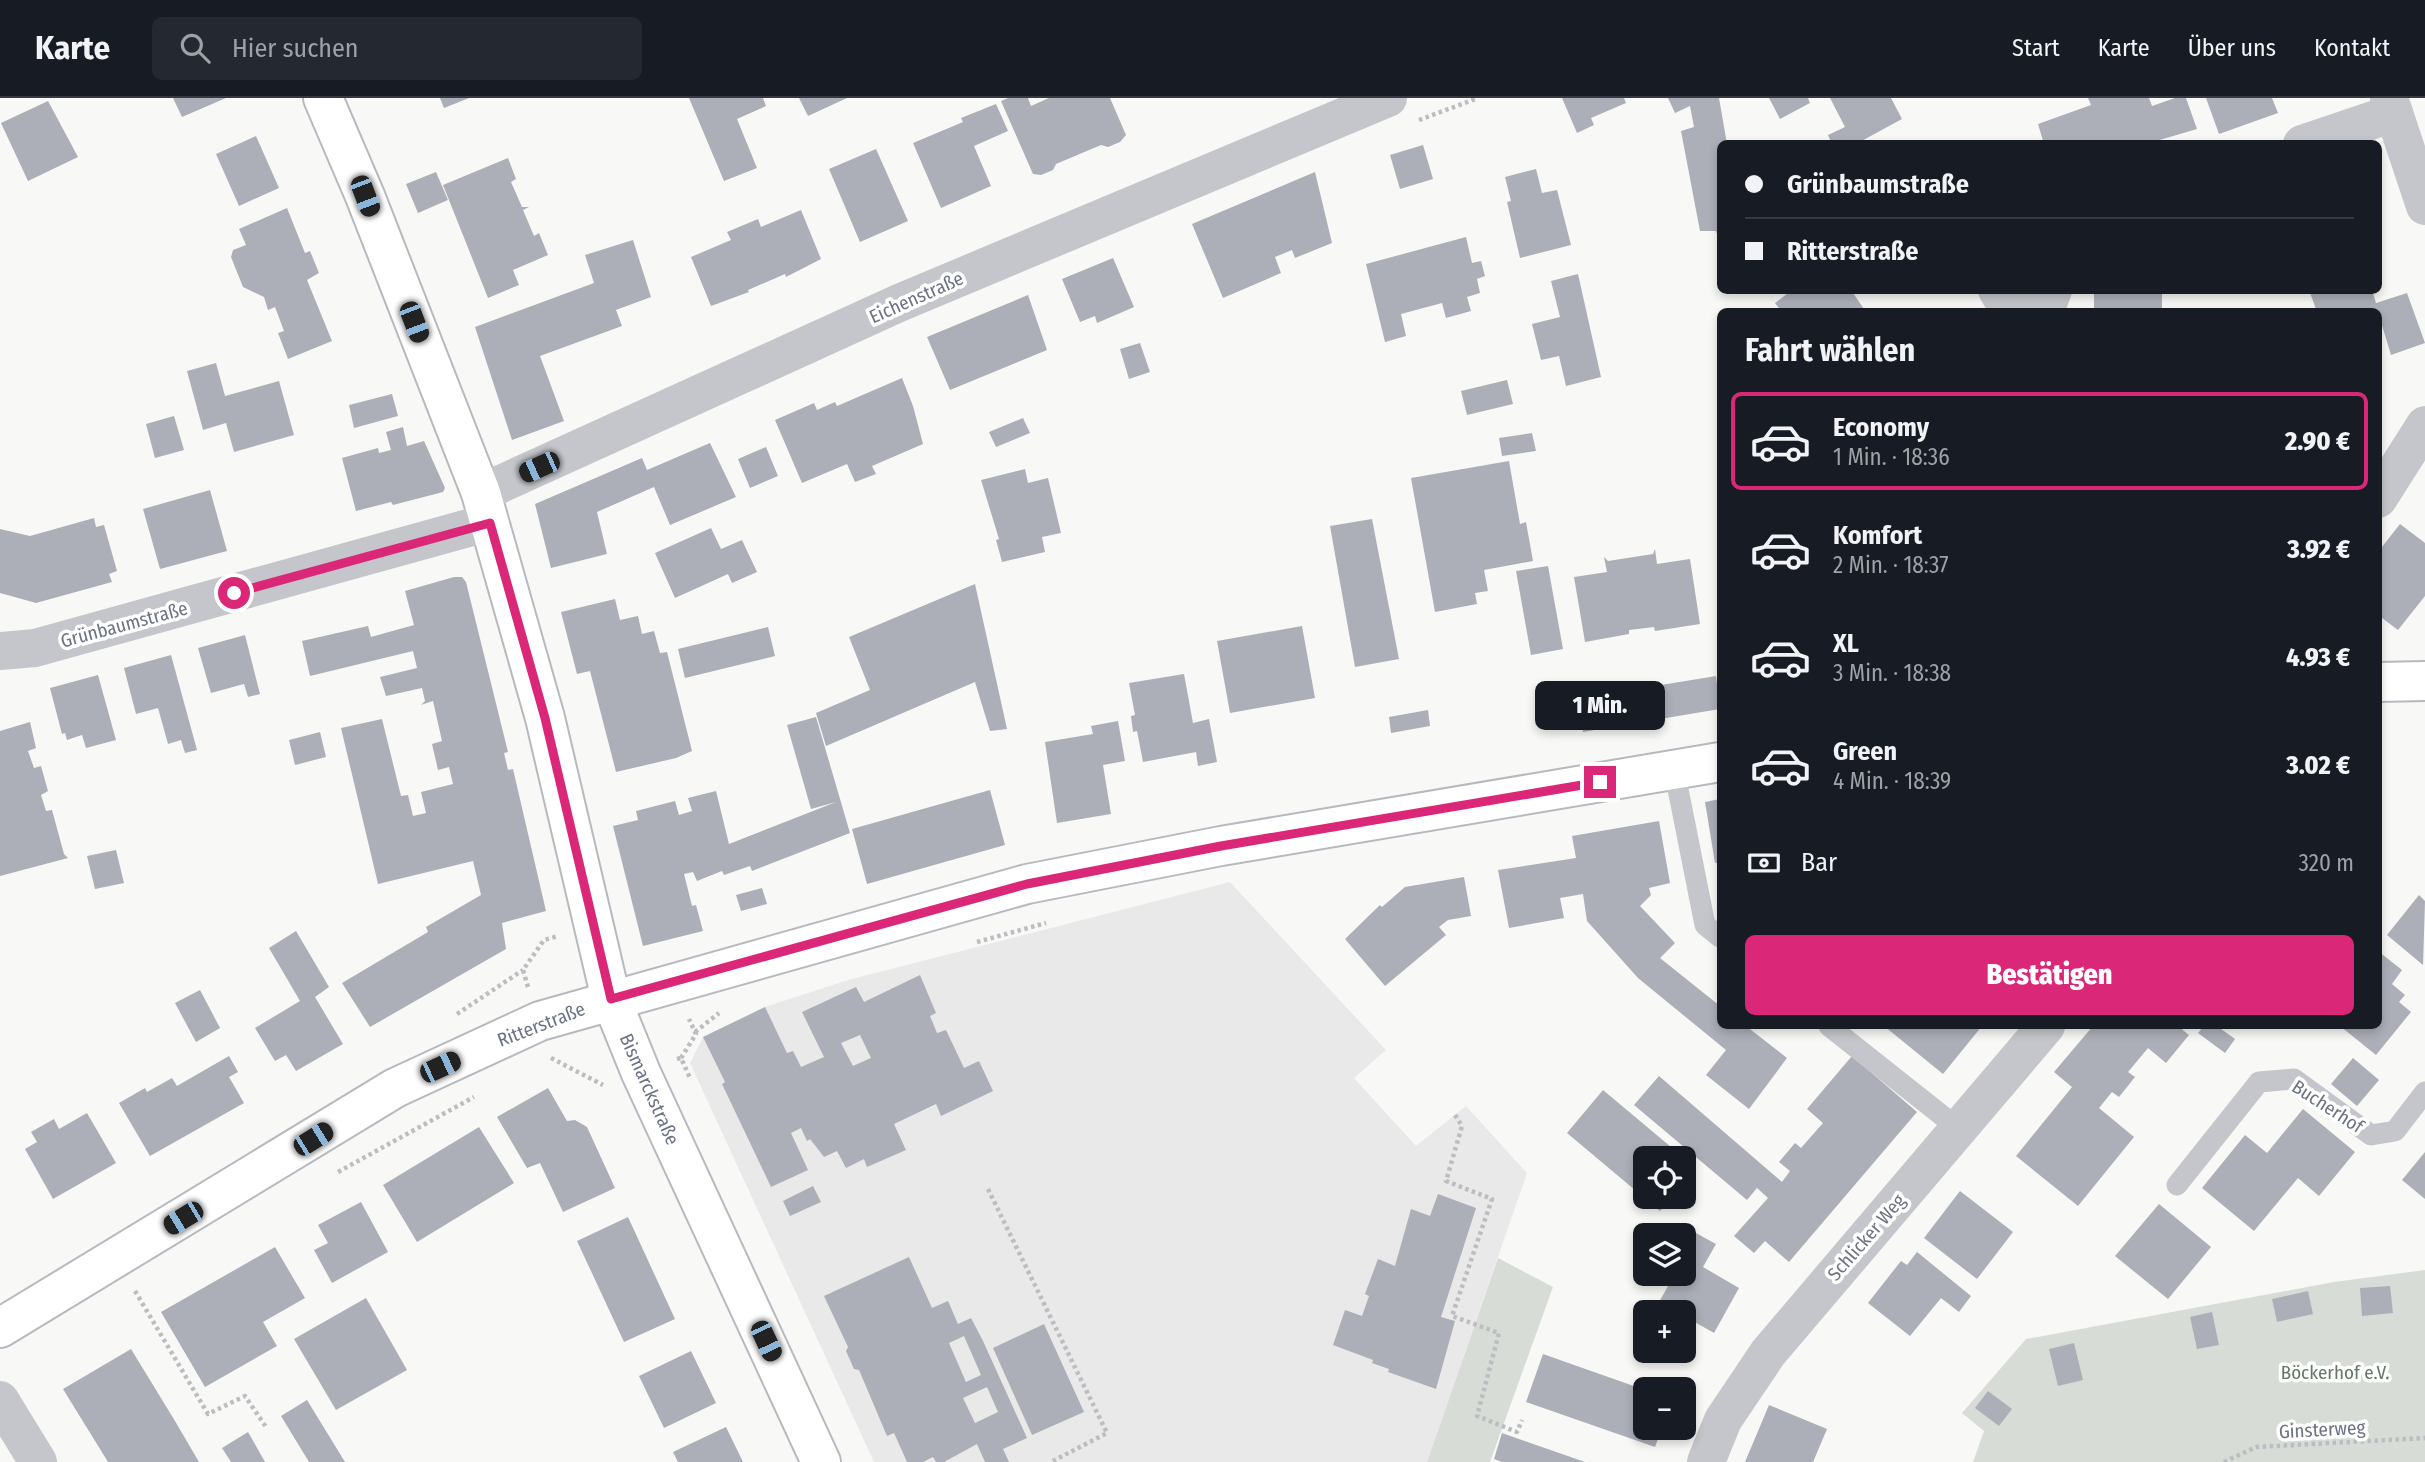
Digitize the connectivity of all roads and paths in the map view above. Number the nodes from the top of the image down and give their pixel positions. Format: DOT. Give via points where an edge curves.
graph roads {
  1 [pos="323,98"];
  2 [pos="1364,102"];
  3 [pos="2392,106"];
  4 [pos="2311,140"];
  5 [pos="2425,206"];
  6 [pos="1999,294"];
  7 [pos="2052,294"];
  8 [pos="2012,308"];
  9 [pos="2037,308"];
  10 [pos="2425,425"];
  11 [pos="2382,493"];
  12 [pos="486,508"];
  13 [pos="0,651"];
  14 [pos="2425,681"];
  15 [pos="2382,682"];
  16 [pos="1717,762"];
  17 [pos="1674,769"];
  18 [pos="1717,935"];
  19 [pos="611,999"];
  20 [pos="1833,1029"];
  21 [pos="2043,1029"];
  22 [pos="2425,1092"];
  23 [pos="476,1096"];
  24 [pos="1455,1115"];
  25 [pos="1959,1129"];
  26 [pos="331,1176"];
  27 [pos="2177,1185"];
  28 [pos="988,1189"];
  29 [pos="146,1285"];
  30 [pos="135,1292"];
  31 [pos="123,1298"];
  32 [pos="0,1328"];
  33 [pos="0,1400"];
  34 [pos="1522,1420"];
  35 [pos="266,1427"];
  36 [pos="2425,1438"];
  37 [pos="38,1462"];
  38 [pos="821,1462"];
  39 [pos="1051,1462"];
  40 [pos="1706,1462"];
  41 [pos="2224,1462"];
  1 -- 12 [label="main road, Bismarckstraße"];
  2 -- 12 [label="street, Eichenstraße" via="899,303"];
  3 -- 4 [label="street"];
  3 -- 5 [label="street"];
  6 -- 8 [label="street"];
  7 -- 9 [label="street"];
  10 -- 11 [label="street"];
  12 -- 13 [label="street, Grünbaumstraße" via="35,648"];
  12 -- 19 [label="main road, Bismarckstraße" via="545,718"];
  14 -- 15 [label="main road"];
  16 -- 17 [label="main road, Ritterstraße"];
  17 -- 18 [label="lane" via="1705,925"];
  17 -- 19 [label="main road, Ritterstraße" via="1027,884"];
  19 -- 32 [label="main road, Ritterstraße" via="540,1021 395,1088"];
  19 -- 38 [label="main road, Bismarckstraße"];
  20 -- 25 [label="lane"];
  21 -- 25 [label="street, Schlicker Weg"];
  22 -- 27 [label="lane, Bucherhof" via="2395,1130 2371,1135 2294,1079 2259,1082"];
  23 -- 26 [label="path"];
  24 -- 34 [label="path" via="1462,1126 1446,1181 1492,1199 1452,1316 1499,1333 1477,1416 1517,1432"];
  25 -- 40 [label="street, Schlicker Weg" via="1768,1353 1723,1420"];
  28 -- 39 [label="path" via="1107,1433"];
  29 -- 30 [label="path"];
  30 -- 31 [label="path"];
  30 -- 35 [label="path" via="208,1415 245,1396"];
  33 -- 37 [label="street"];
  36 -- 41 [label="path, Ginsterweg" via="2256,1447"];
}
